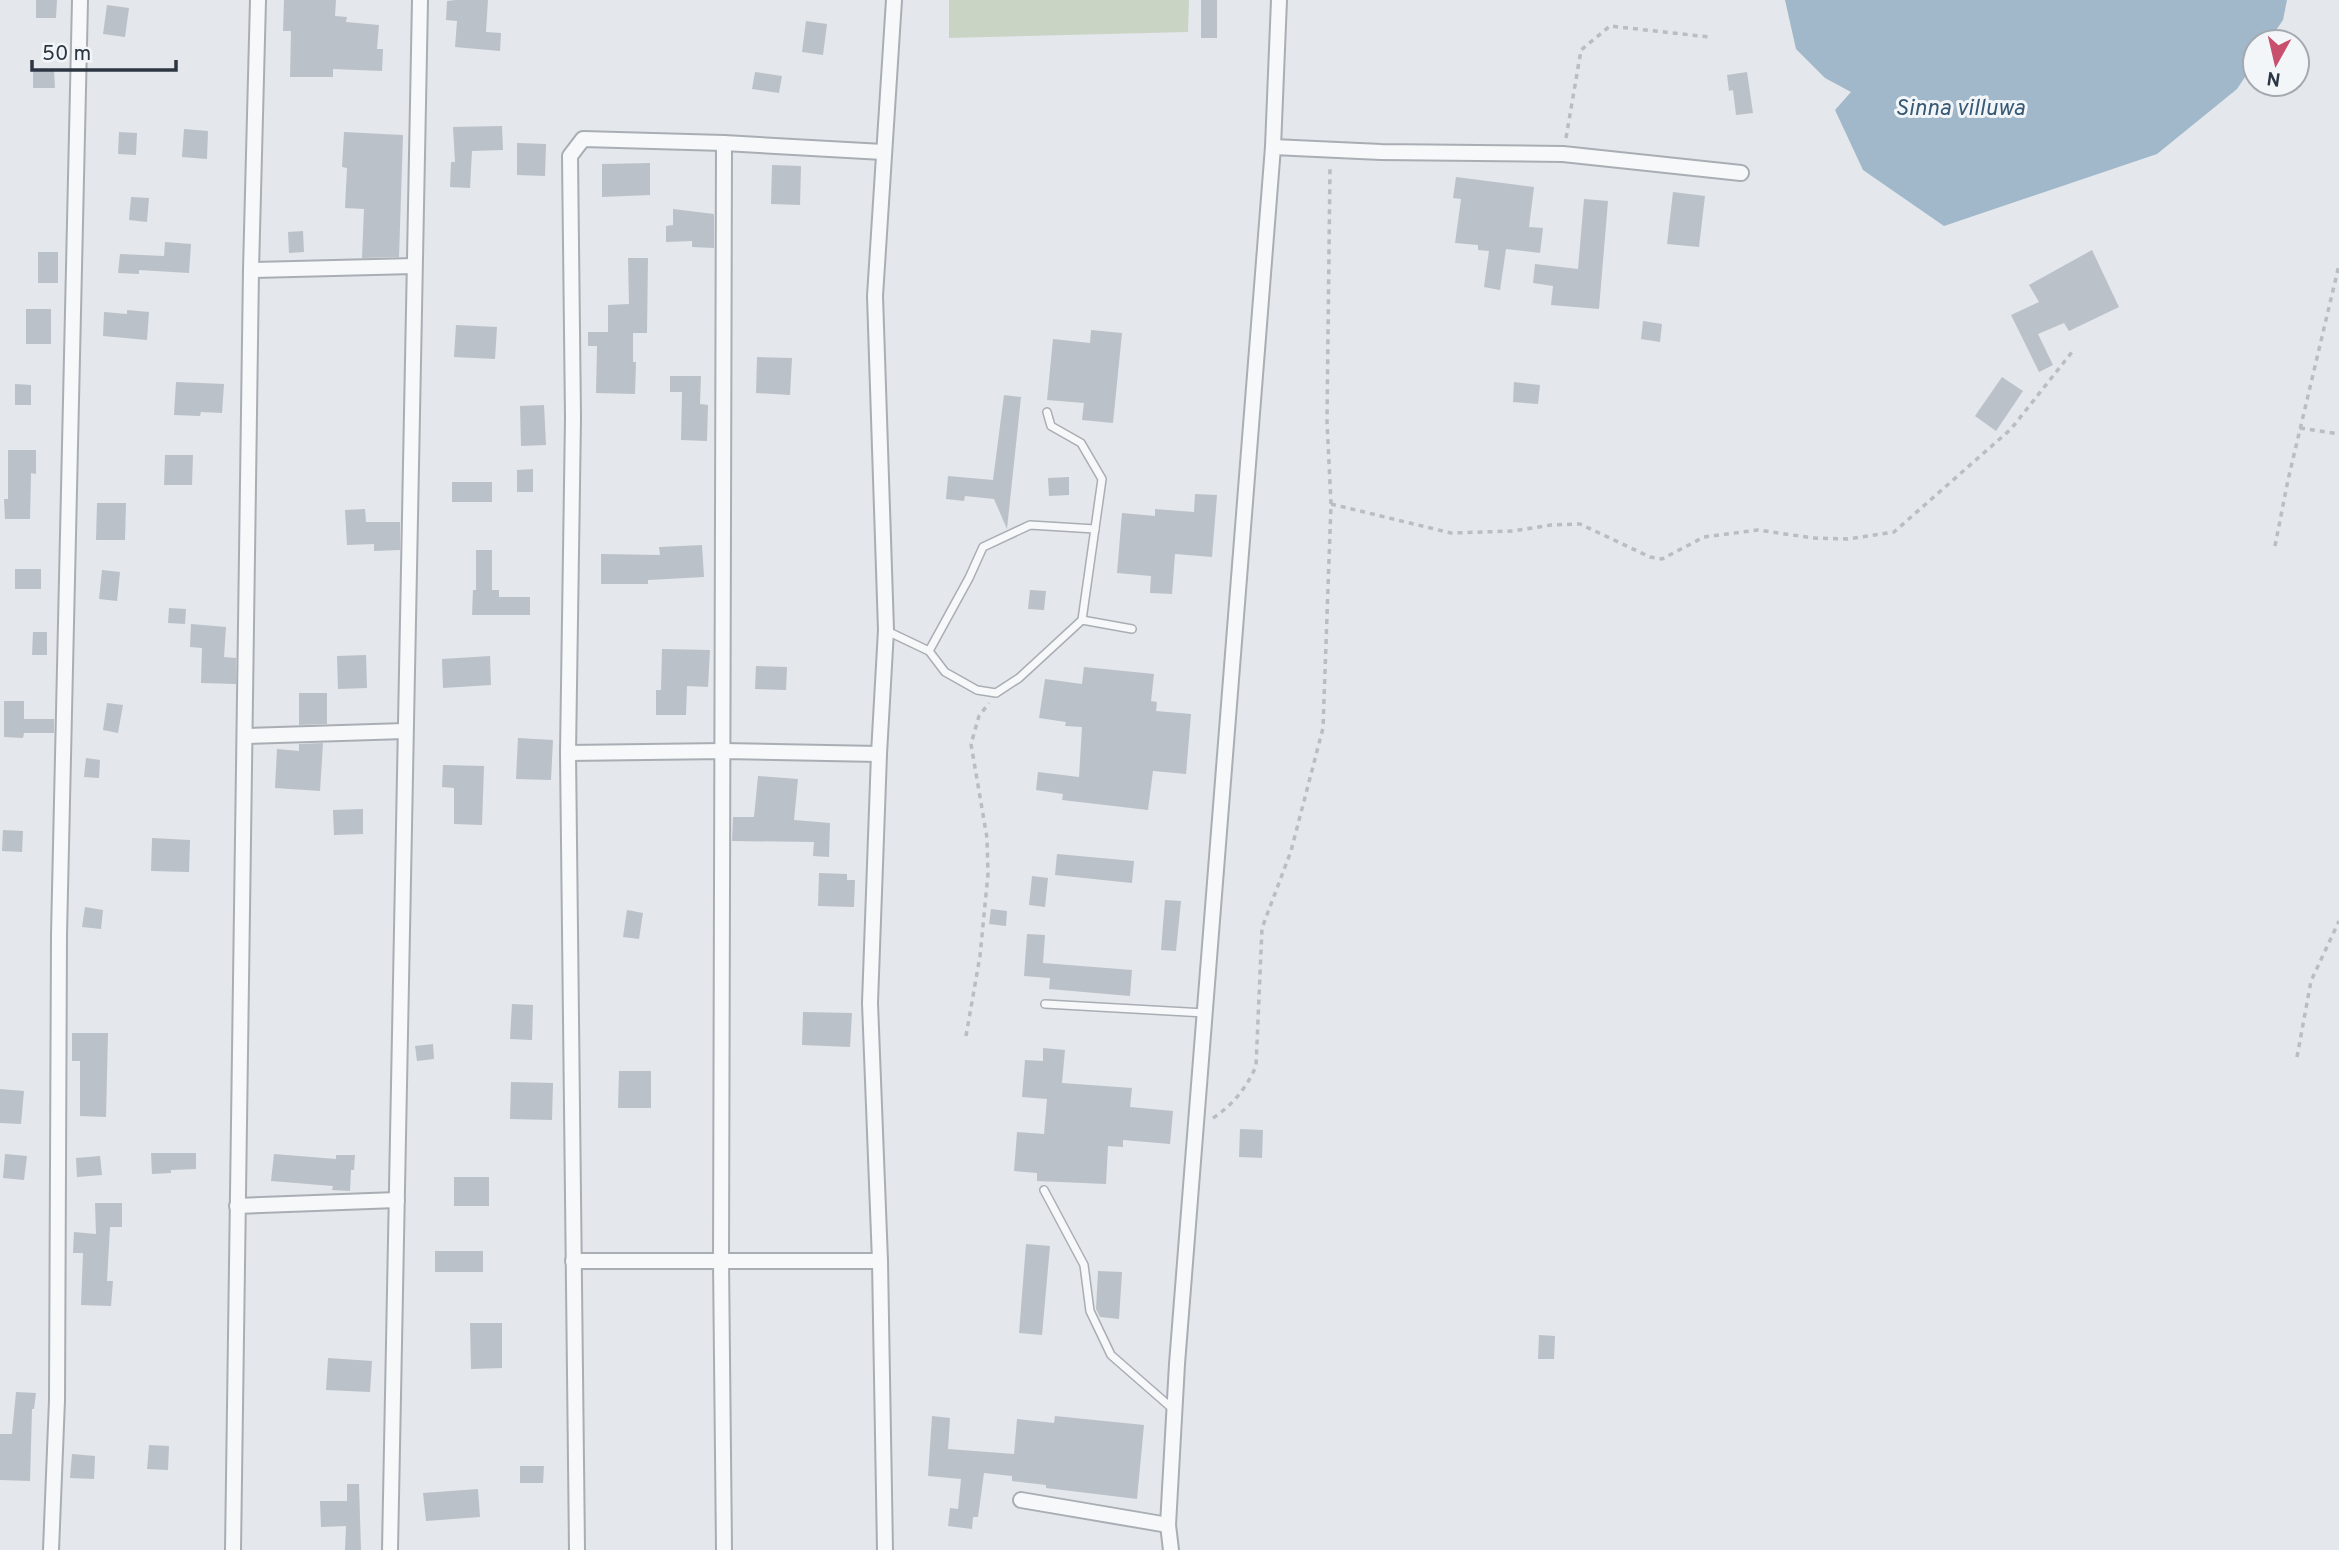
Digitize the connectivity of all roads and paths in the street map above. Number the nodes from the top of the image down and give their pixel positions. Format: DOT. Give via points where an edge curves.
graph roads {
  1 [pos="80,0"];
  2 [pos="258,0"];
  3 [pos="420,0"];
  4 [pos="894,0"];
  5 [pos="1279,0"];
  6 [pos="1709,37"];
  7 [pos="724,143"];
  8 [pos="1273,147"];
  9 [pos="1330,149"];
  10 [pos="883,152"];
  11 [pos="1563,154"];
  12 [pos="1741,173"];
  13 [pos="2339,265"];
  14 [pos="414,266"];
  15 [pos="251,270"];
  16 [pos="2072,352"];
  17 [pos="1047,412"];
  18 [pos="2300,428"];
  19 [pos="2339,434"];
  20 [pos="1331,504"];
  21 [pos="1095,529"];
  22 [pos="2275,546"];
  23 [pos="1082,620"];
  24 [pos="1132,629"];
  25 [pos="886,631"];
  26 [pos="929,651"];
  27 [pos="996,693"];
  28 [pos="405,731"];
  29 [pos="245,736"];
  30 [pos="724,751"];
  31 [pos="568,753"];
  32 [pos="878,754"];
  33 [pos="2339,921"];
  34 [pos="1045,1004"];
  35 [pos="1206,1013"];
  36 [pos="966,1036"];
  37 [pos="2297,1057"];
  38 [pos="1196,1129"];
  39 [pos="1044,1190"];
  40 [pos="397,1200"];
  41 [pos="237,1206"];
  42 [pos="573,1261"];
  43 [pos="721,1261"];
  44 [pos="880,1261"];
  45 [pos="1174,1411"];
  46 [pos="1021,1500"];
  47 [pos="1168,1525"];
  48 [pos="51,1550"];
  49 [pos="233,1550"];
  50 [pos="390,1550"];
  51 [pos="577,1550"];
  52 [pos="724,1550"];
  53 [pos="885,1550"];
  54 [pos="1171,1550"];
  1 -- 48 [label="street" via="59,935 58,1400"];
  2 -- 15 [label="street"];
  3 -- 14 [label="street"];
  4 -- 10 [label="street"];
  5 -- 8 [label="street"];
  6 -- 11 [label="path" via="1610,26 1581,50"];
  7 -- 10 [label="street"];
  7 -- 30 [label="street"];
  7 -- 31 [label="street" via="583,139 570,156 573,418"];
  8 -- 9 [label="street"];
  8 -- 35 [label="street"];
  9 -- 11 [label="street"];
  9 -- 20 [label="path" via="1327,421"];
  10 -- 25 [label="street" via="875,296"];
  11 -- 12 [label="street"];
  13 -- 18 [label="path"];
  14 -- 15 [label="street"];
  14 -- 28 [label="street"];
  15 -- 29 [label="street"];
  16 -- 20 [label="path" via="2011,429 1894,532 1848,539 1758,530 1704,537 1662,559 1580,524 1451,533"];
  17 -- 21 [label="lane" via="1051,426 1081,443 1102,479"];
  18 -- 19 [label="path"];
  18 -- 22 [label="path"];
  20 -- 38 [label="path" via="1323,728 1291,851 1262,928 1256,1066 1249,1083 1226,1109"];
  21 -- 23 [label="lane"];
  21 -- 26 [label="lane" via="1030,525 983,547"];
  23 -- 24 [label="lane"];
  23 -- 27 [label="lane"];
  25 -- 26 [label="lane"];
  25 -- 32 [label="street"];
  26 -- 27 [label="lane" via="945,672 977,690"];
  27 -- 36 [label="path" via="979,716 971,744 987,838 988,874"];
  28 -- 29 [label="street"];
  28 -- 40 [label="street"];
  29 -- 41 [label="street"];
  30 -- 31 [label="street"];
  30 -- 32 [label="street"];
  30 -- 43 [label="street"];
  31 -- 42 [label="street"];
  32 -- 44 [label="street" via="870,1003"];
  33 -- 37 [label="path" via="2311,981"];
  34 -- 35 [label="lane"];
  35 -- 38 [label="street"];
  38 -- 45 [label="street"];
  39 -- 45 [label="lane" via="1084,1265 1090,1311 1111,1355"];
  40 -- 41 [label="street"];
  40 -- 50 [label="street"];
  41 -- 49 [label="street"];
  42 -- 43 [label="street"];
  42 -- 51 [label="street"];
  43 -- 44 [label="street"];
  43 -- 52 [label="street"];
  44 -- 53 [label="street"];
  45 -- 47 [label="street"];
  46 -- 47 [label="street"];
  47 -- 54 [label="street"];
}
